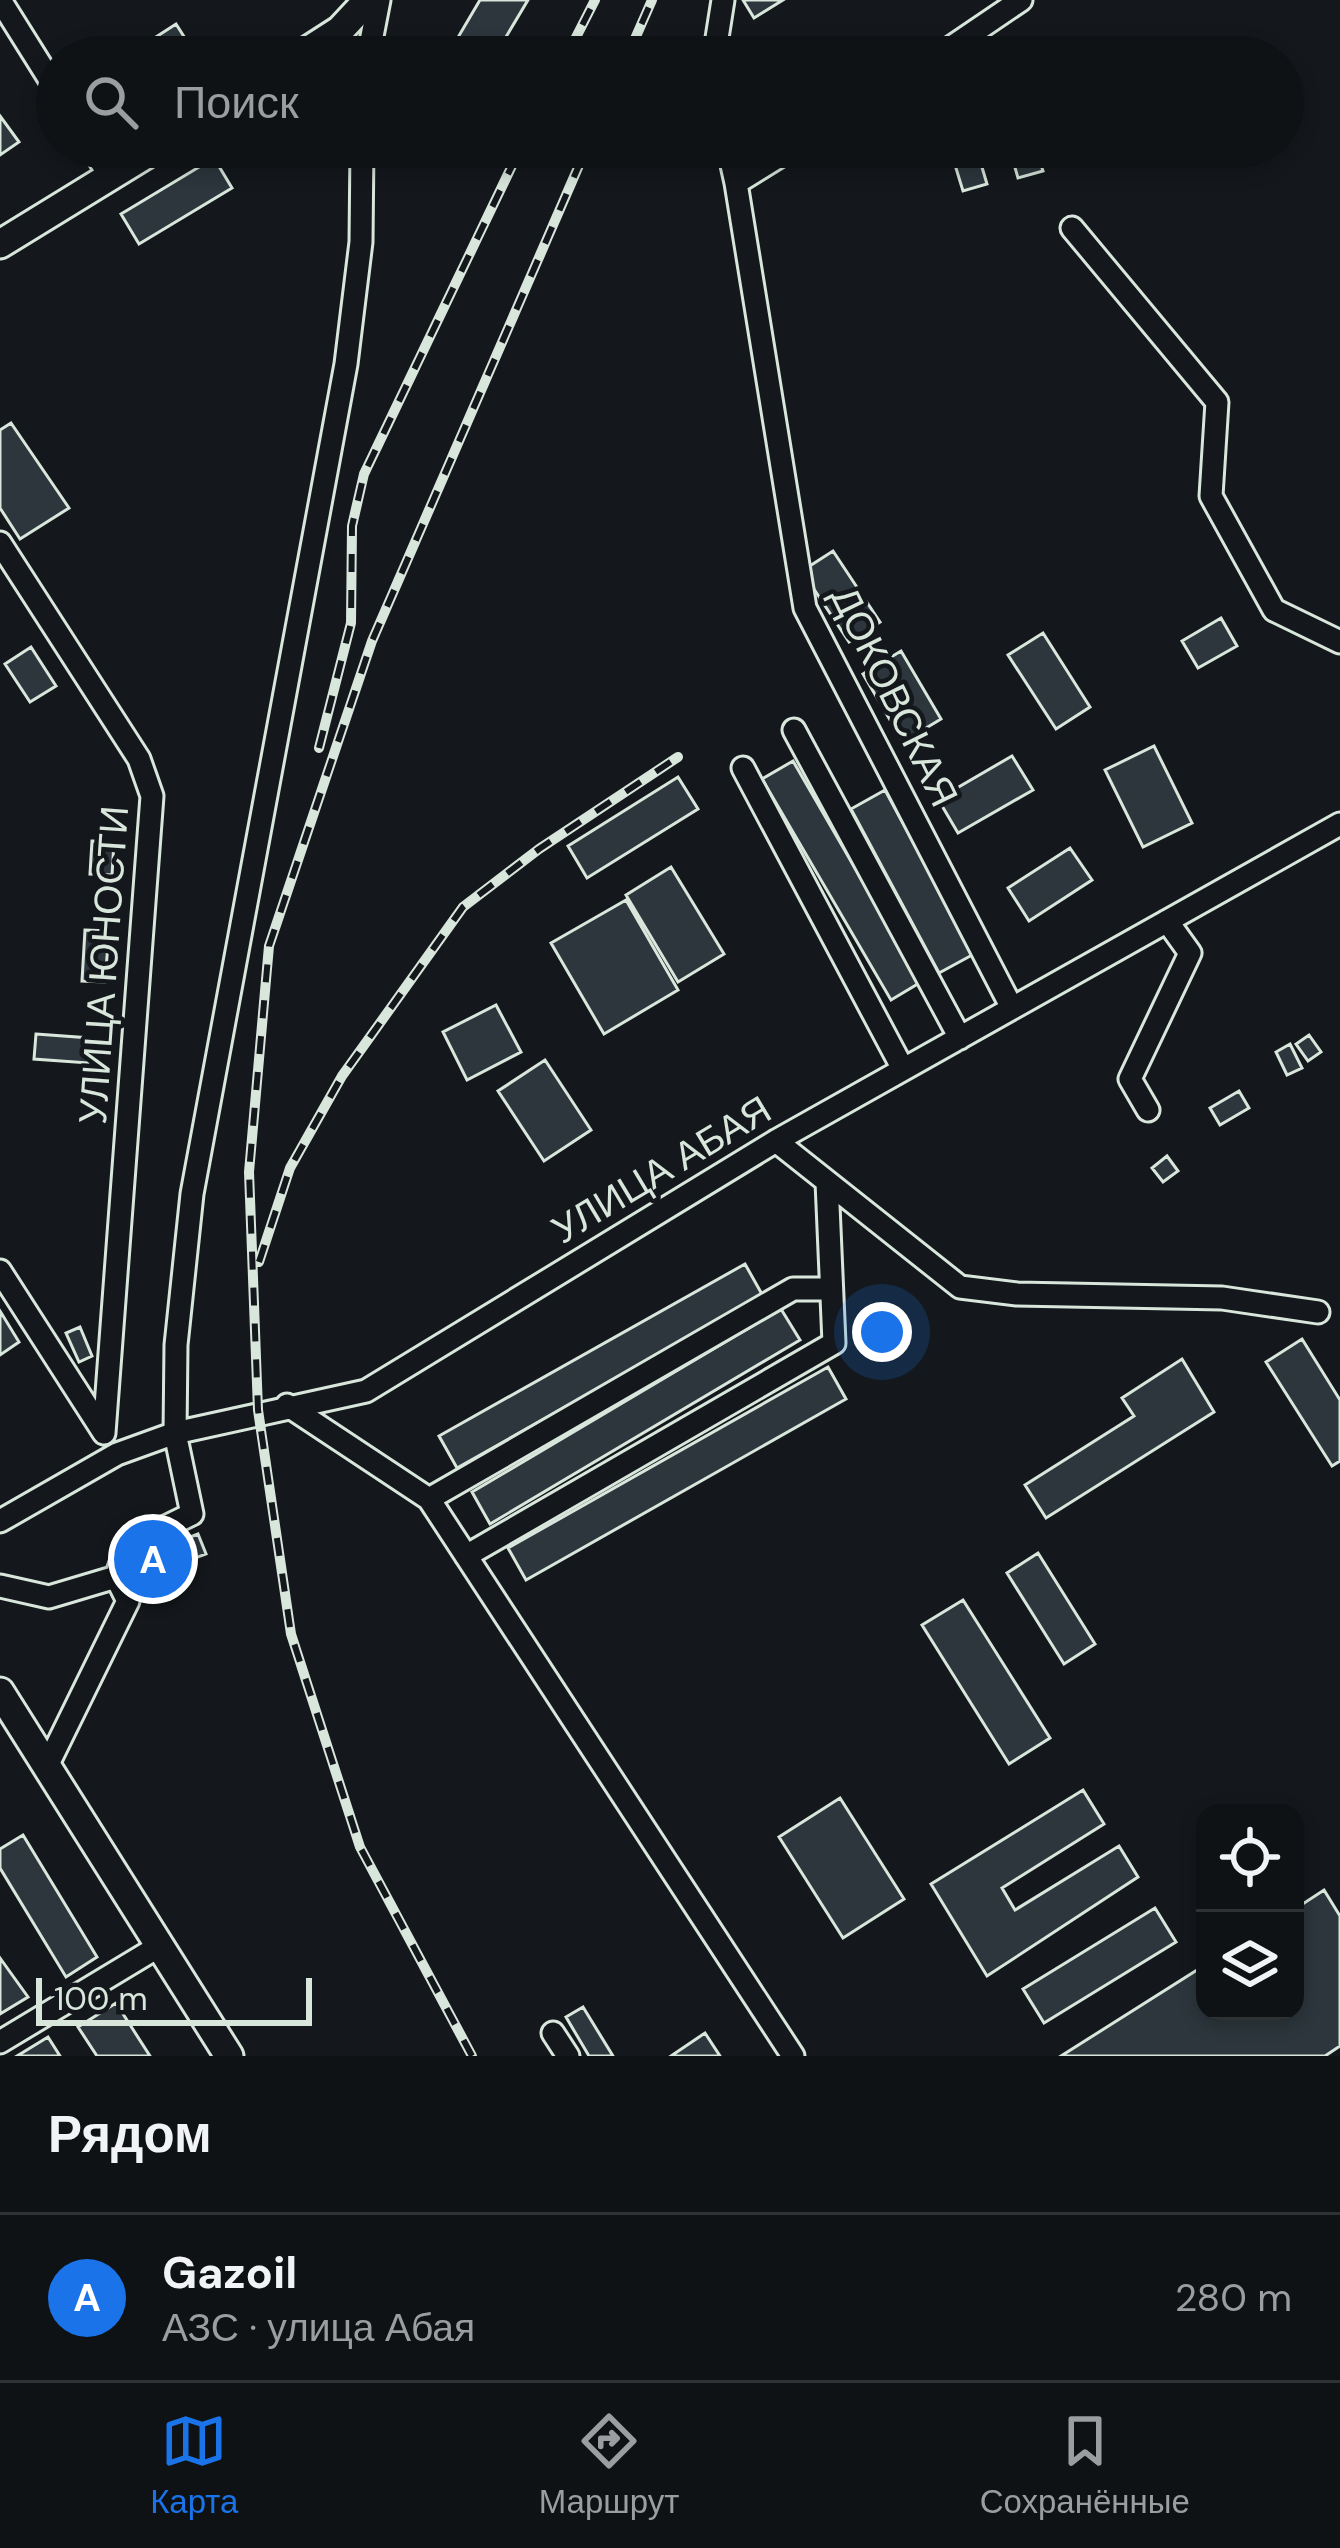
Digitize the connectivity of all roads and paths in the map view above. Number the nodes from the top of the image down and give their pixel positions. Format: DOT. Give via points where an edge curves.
graph roads {
  1 [pos="0,0"];
  2 [pos="368,0"];
  3 [pos="379,0"];
  4 [pos="723,0"];
  5 [pos="1022,0"];
  6 [pos="331,36"];
  7 [pos="372,36"];
  8 [pos="717,36"];
  9 [pos="968,36"];
  10 [pos="36,57"];
  11 [pos="105,168"];
  12 [pos="121,168"];
  13 [pos="362,168"];
  14 [pos="733,168"];
  15 [pos="760,168"];
  16 [pos="109,175"];
  17 [pos="736,183"];
  18 [pos="1072,228"];
  19 [pos="0,244"];
  20 [pos="0,543"];
  21 [pos="1340,642"];
  22 [pos="794,730"];
  23 [pos="743,768"];
  24 [pos="1340,824"];
  25 [pos="1167,921"];
  26 [pos="1012,1008"];
  27 [pos="960,1038"];
  28 [pos="903,1070"];
  29 [pos="1148,1109"];
  30 [pos="776,1141"];
  31 [pos="827,1182"];
  32 [pos="0,1271"];
  33 [pos="831,1289"];
  34 [pos="1318,1312"];
  35 [pos="287,1405"];
  36 [pos="104,1433"];
  37 [pos="175,1433"];
  38 [pos="117,1454"];
  39 [pos="429,1499"];
  40 [pos="0,1521"];
  41 [pos="466,1556"];
  42 [pos="116,1577"];
  43 [pos="0,1586"];
  44 [pos="0,1692"];
  45 [pos="47,1766"];
  46 [pos="161,1945"];
  47 [pos="554,2033"];
  48 [pos="0,2042"];
  49 [pos="229,2056"];
  50 [pos="568,2056"];
  51 [pos="794,2056"];
  1 -- 10 [label="street"];
  2 -- 6 [label="main road"];
  3 -- 7 [label="street"];
  4 -- 8 [label="street"];
  5 -- 9 [label="street"];
  11 -- 16 [label="street"];
  12 -- 16 [label="main road"];
  13 -- 37 [label="street" via="362,242 346,364 204,1108 180,1300"];
  14 -- 17 [label="street, ДОКОВСКАЯ"];
  15 -- 17 [label="street"];
  16 -- 19 [label="main road"];
  17 -- 26 [label="street, ДОКОВСКАЯ" via="806,608"];
  18 -- 21 [label="street" via="1217,402 1211,496 1274,610"];
  20 -- 36 [label="street, УЛИЦА ЮНОСТИ" via="139,759 152,796"];
  22 -- 27 [label="street"];
  23 -- 28 [label="street"];
  24 -- 25 [label="street, УЛИЦА АБАЯ"];
  25 -- 26 [label="street, УЛИЦА АБАЯ"];
  25 -- 29 [label="street" via="1190,952 1130,1079"];
  26 -- 27 [label="street, УЛИЦА АБАЯ"];
  27 -- 28 [label="street, УЛИЦА АБАЯ"];
  28 -- 30 [label="street, УЛИЦА АБАЯ"];
  30 -- 31 [label="street"];
  30 -- 35 [label="street, УЛИЦА АБАЯ" via="366,1391"];
  31 -- 33 [label="street"];
  31 -- 34 [label="street" via="960,1287 1222,1298"];
  32 -- 36 [label="street"];
  33 -- 39 [label="street" via="793,1289"];
  33 -- 41 [label="street" via="834,1343"];
  35 -- 37 [label="street, УЛИЦА АБАЯ"];
  35 -- 39 [label="street"];
  36 -- 38 [label="street"];
  37 -- 38 [label="street, УЛИЦА АБАЯ"];
  37 -- 42 [label="street" via="192,1514 127,1546"];
  38 -- 40 [label="street, УЛИЦА АБАЯ"];
  39 -- 41 [label="street"];
  41 -- 51 [label="street"];
  42 -- 43 [label="street" via="49,1597"];
  42 -- 45 [label="street" via="128,1601"];
  44 -- 45 [label="main road"];
  45 -- 46 [label="main road"];
  46 -- 48 [label="street"];
  46 -- 49 [label="main road"];
  47 -- 50 [label="street"];
}
